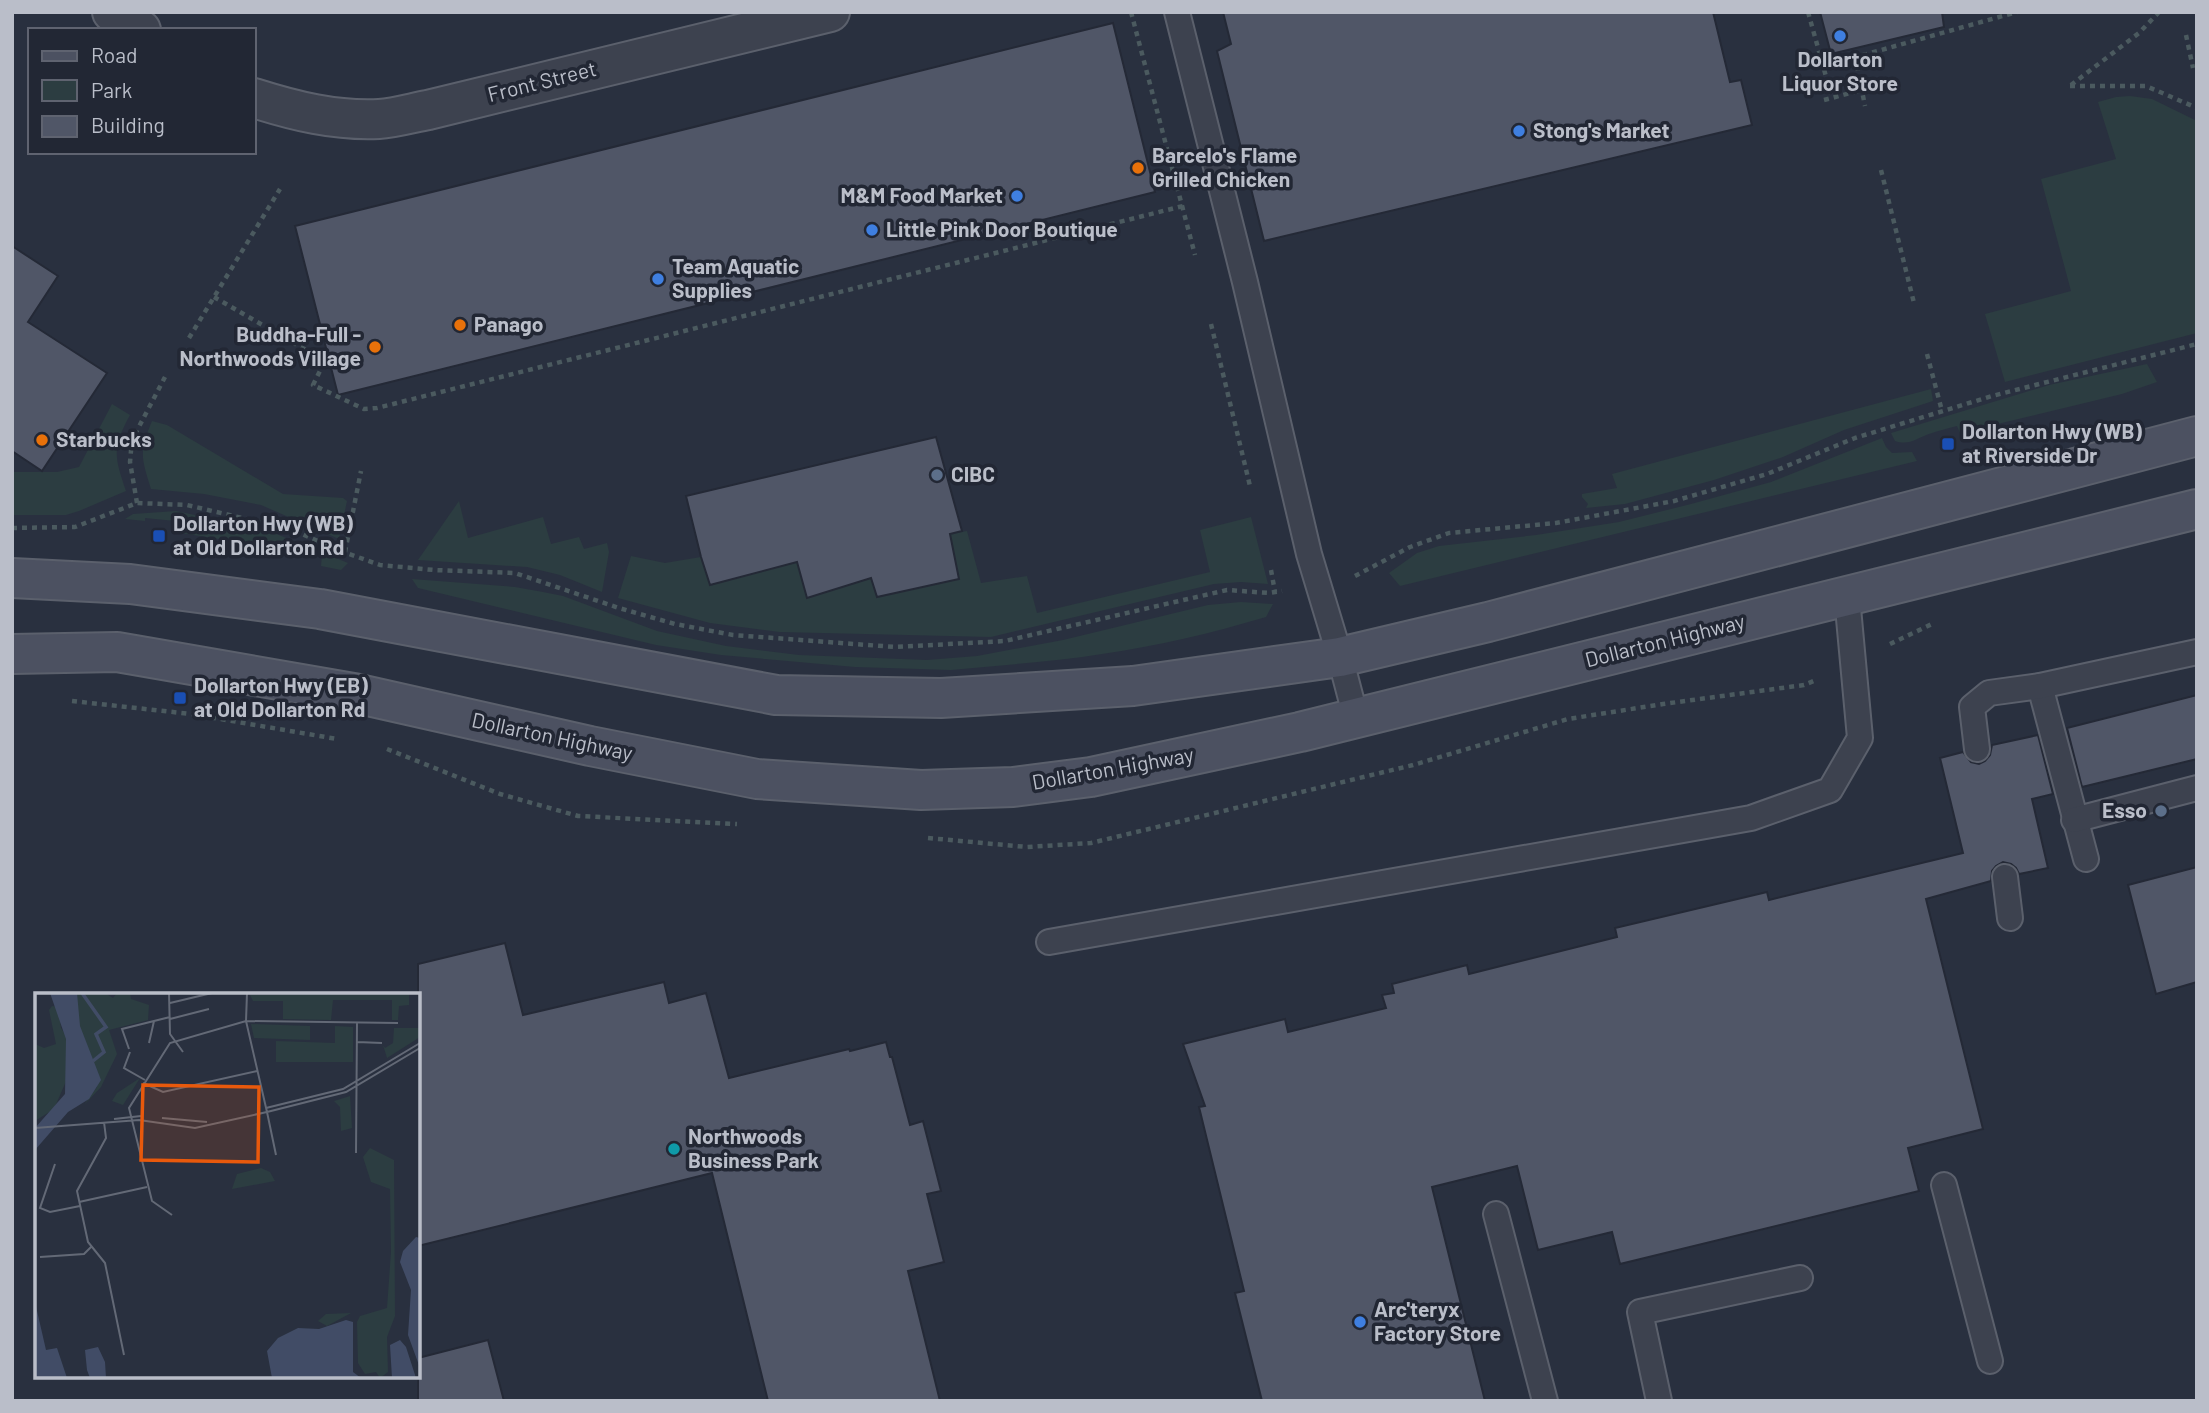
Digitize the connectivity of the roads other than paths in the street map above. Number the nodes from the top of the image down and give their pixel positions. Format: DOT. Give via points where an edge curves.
graph roads {
  1 [pos="112,12"];
  2 [pos="830,12"];
  3 [pos="1177,12"];
  4 [pos="138,28"];
  5 [pos="256,99"];
  6 [pos="2197,436"];
  7 [pos="2197,509"];
  8 [pos="12,578"];
  9 [pos="1847,597"];
  10 [pos="2197,652"];
  11 [pos="12,654"];
  12 [pos="1340,657"];
  13 [pos="2040,686"];
  14 [pos="1356,718"];
  15 [pos="1978,749"];
  16 [pos="2197,788"];
  17 [pos="2074,820"];
  18 [pos="2086,859"];
  19 [pos="2005,877"];
  20 [pos="2010,918"];
  21 [pos="1049,942"];
  22 [pos="1944,1185"];
  23 [pos="1496,1214"];
  24 [pos="1800,1278"];
  25 [pos="1990,1361"];
  26 [pos="1545,1401"];
  27 [pos="1659,1401"];
  1 -- 4 [label="street"];
  2 -- 5 [label="street, Front Street" via="382,119 298,112"];
  3 -- 12 [label="lane" via="1309,554"];
  6 -- 12 [label="main road"];
  7 -- 9 [label="main road, Dollarton Highway"];
  8 -- 12 [label="main road" via="130,584 320,610 776,695 941,698 1133,686"];
  9 -- 14 [label="main road, Dollarton Highway"];
  9 -- 21 [label="lane" via="1860,738 1830,790 1751,818"];
  10 -- 13 [label="lane"];
  11 -- 14 [label="main road, Dollarton Highway" via="117,652 359,694 757,779 921,790 1013,787 1091,777"];
  12 -- 14 [label="lane"];
  13 -- 15 [label="lane" via="1989,693 1972,707"];
  13 -- 17 [label="lane"];
  16 -- 17 [label="lane"];
  17 -- 18 [label="lane"];
  19 -- 20 [label="lane"];
  22 -- 25 [label="lane"];
  23 -- 26 [label="lane"];
  24 -- 27 [label="lane" via="1640,1312"];
}
